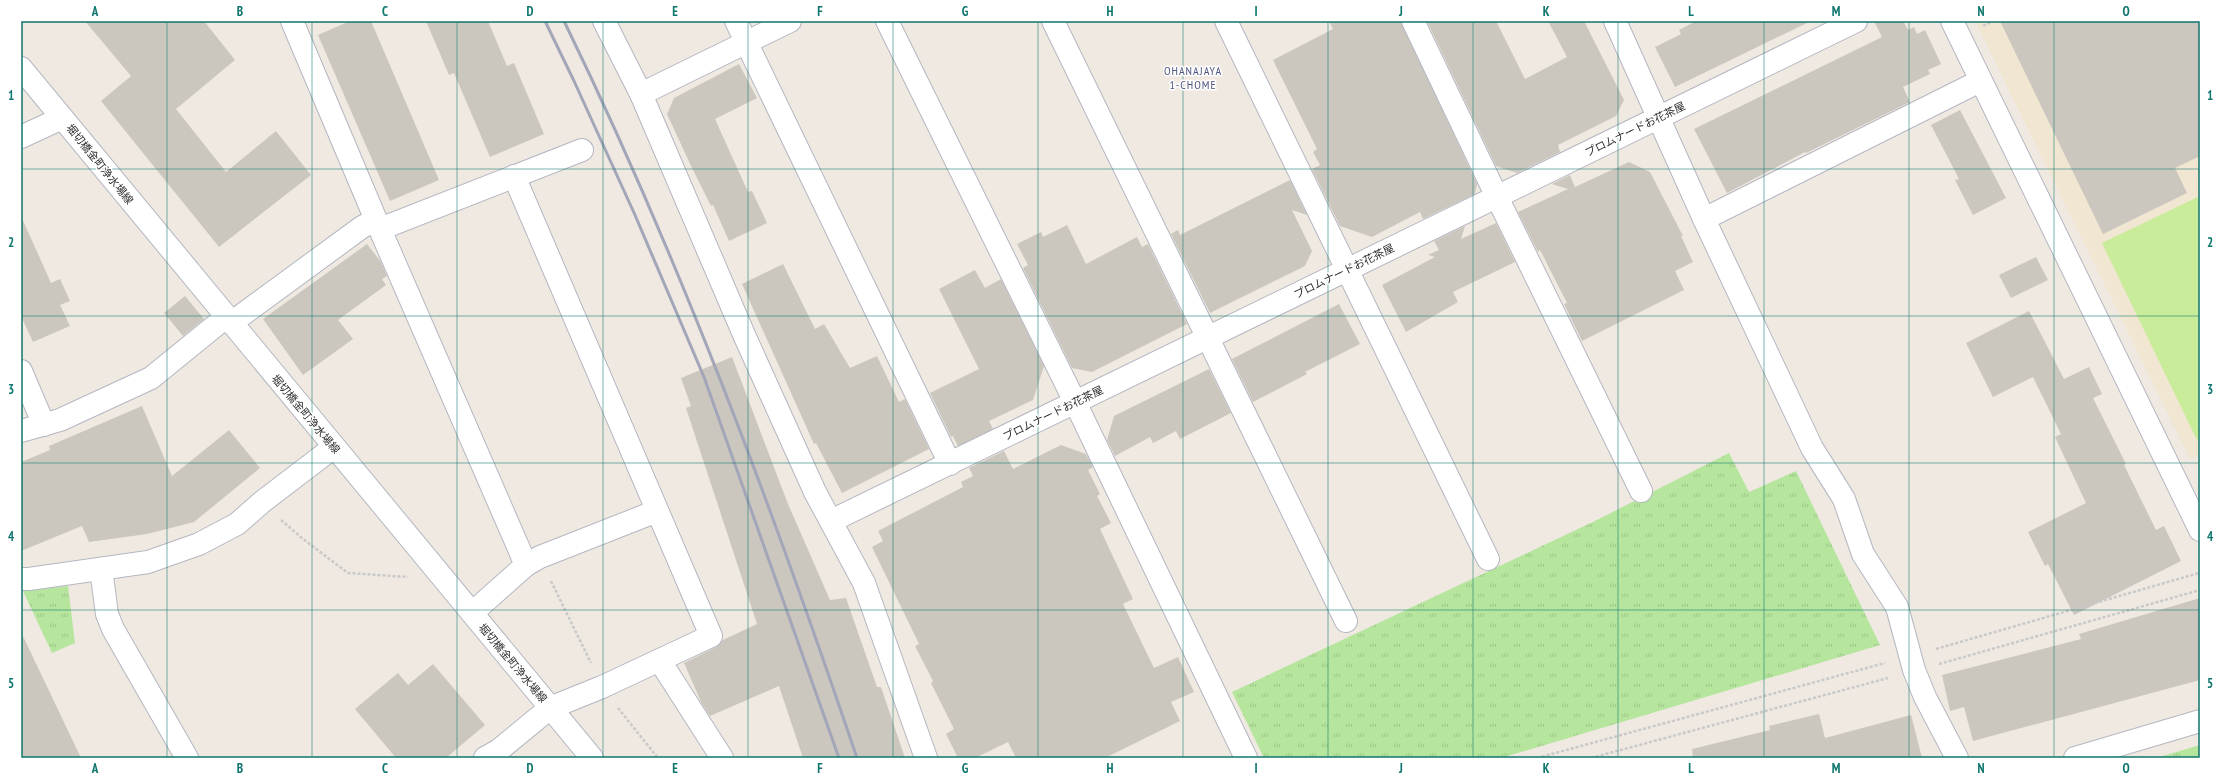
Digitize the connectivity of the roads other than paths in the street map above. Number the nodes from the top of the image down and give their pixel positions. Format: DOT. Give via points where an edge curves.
graph roads {
  1 [pos="292,21"];
  2 [pos="604,21"];
  3 [pos="736,21"];
  4 [pos="790,21"];
  5 [pos="887,21"];
  6 [pos="1053,21"];
  7 [pos="1226,21"];
  8 [pos="1413,21"];
  9 [pos="1615,21"];
  10 [pos="1856,21"];
  11 [pos="1952,21"];
  12 [pos="746,42"];
  13 [pos="21,68"];
  14 [pos="1980,82"];
  15 [pos="641,94"];
  16 [pos="1658,117"];
  17 [pos="62,118"];
  18 [pos="21,137"];
  19 [pos="582,150"];
  20 [pos="514,176"];
  21 [pos="1497,197"];
  22 [pos="1704,219"];
  23 [pos="378,225"];
  24 [pos="1348,268"];
  25 [pos="229,320"];
  26 [pos="1207,340"];
  27 [pos="21,371"];
  28 [pos="1075,402"];
  29 [pos="44,425"];
  30 [pos="21,431"];
  31 [pos="334,447"];
  32 [pos="950,464"];
  33 [pos="1641,491"];
  34 [pos="657,511"];
  35 [pos="831,521"];
  36 [pos="2200,530"];
  37 [pos="1488,559"];
  38 [pos="526,565"];
  39 [pos="101,569"];
  40 [pos="21,579"];
  41 [pos="472,613"];
  42 [pos="1346,622"];
  43 [pos="660,660"];
  44 [pos="550,708"];
  45 [pos="2200,721"];
  46 [pos="187,758"];
  47 [pos="485,758"];
  48 [pos="592,758"];
  49 [pos="722,758"];
  50 [pos="926,758"];
  51 [pos="1246,758"];
  52 [pos="1957,758"];
  53 [pos="2075,758"];
  1 -- 23 [label="street"];
  2 -- 15 [label="street"];
  3 -- 12 [label="street"];
  4 -- 12 [label="street"];
  5 -- 28 [label="street"];
  6 -- 26 [label="street"];
  7 -- 24 [label="street"];
  8 -- 21 [label="street"];
  9 -- 16 [label="street"];
  10 -- 16 [label="street, プロムナードお花茶屋"];
  11 -- 14 [label="street"];
  12 -- 15 [label="street"];
  12 -- 32 [label="street"];
  13 -- 17 [label="street, 堀切橋金町浄水場線"];
  14 -- 22 [label="street"];
  14 -- 36 [label="street"];
  15 -- 35 [label="street" via="745,337 815,492"];
  16 -- 21 [label="street, プロムナードお花茶屋"];
  16 -- 22 [label="street"];
  17 -- 18 [label="street"];
  17 -- 25 [label="street, 堀切橋金町浄水場線"];
  19 -- 20 [label="street"];
  20 -- 23 [label="street"];
  20 -- 34 [label="street"];
  21 -- 24 [label="street, プロムナードお花茶屋"];
  21 -- 33 [label="street"];
  22 -- 52 [label="street" via="1812,448 1844,499 1863,554 1897,607 1910,656 1925,697"];
  23 -- 25 [label="street" via="362,227"];
  23 -- 38 [label="street"];
  24 -- 26 [label="street, プロムナードお花茶屋"];
  24 -- 37 [label="street"];
  25 -- 29 [label="street" via="151,378"];
  25 -- 31 [label="street, 堀切橋金町浄水場線"];
  26 -- 28 [label="street, プロムナードお花茶屋"];
  26 -- 42 [label="street"];
  27 -- 29 [label="street"];
  28 -- 32 [label="street, プロムナードお花茶屋"];
  28 -- 51 [label="street"];
  29 -- 30 [label="street"];
  31 -- 39 [label="street" via="262,502 238,524 199,544 148,562"];
  31 -- 41 [label="street, 堀切橋金町浄水場線"];
  32 -- 35 [label="street, プロムナードお花茶屋"];
  34 -- 38 [label="street"];
  34 -- 43 [label="street" via="711,636"];
  35 -- 50 [label="street" via="864,583"];
  38 -- 41 [label="street"];
  39 -- 40 [label="street"];
  39 -- 46 [label="street" via="107,614 113,629"];
  41 -- 44 [label="street, 堀切橋金町浄水場線"];
  43 -- 44 [label="street"];
  43 -- 49 [label="street"];
  44 -- 47 [label="street" via="499,750"];
  44 -- 48 [label="street, 堀切橋金町浄水場線"];
  45 -- 53 [label="street"];
}
